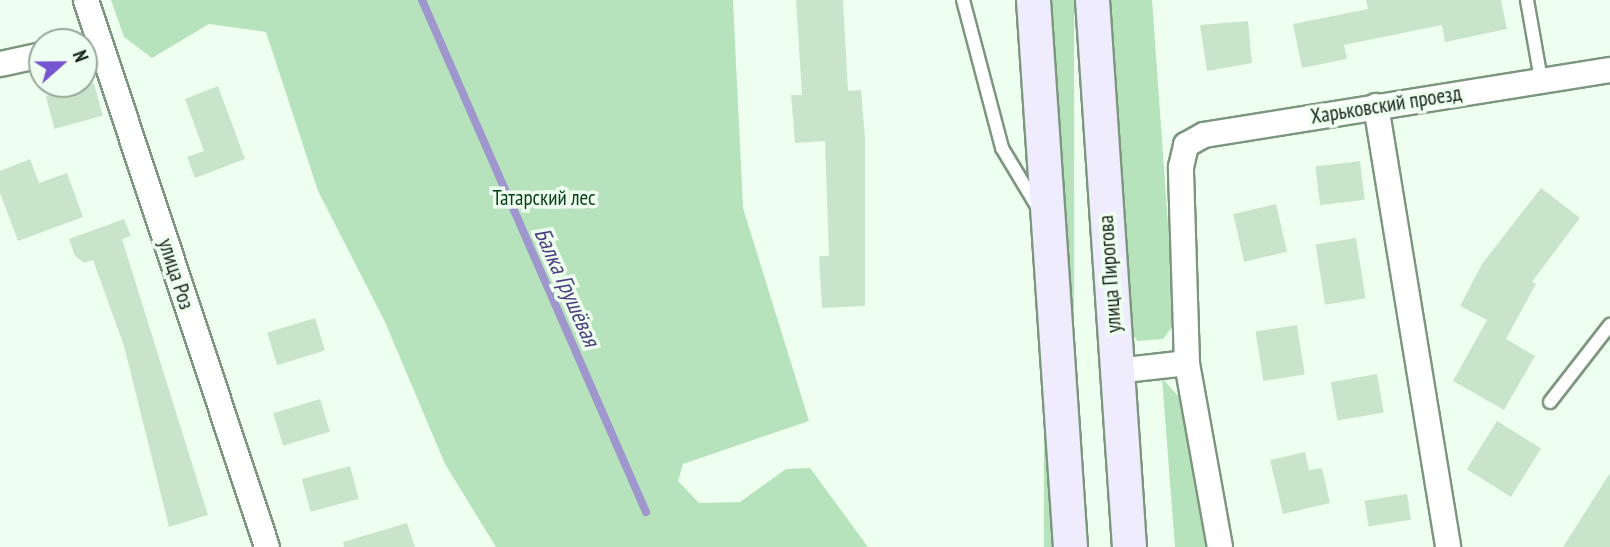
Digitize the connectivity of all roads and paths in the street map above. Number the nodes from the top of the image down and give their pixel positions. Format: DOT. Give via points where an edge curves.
graph roads {
  1 [pos="86,0"];
  2 [pos="963,0"];
  3 [pos="1034,0"];
  4 [pos="1092,0"];
  5 [pos="1527,0"];
  6 [pos="90,28"];
  7 [pos="28,58"];
  8 [pos="98,61"];
  9 [pos="0,64"];
  10 [pos="1610,70"];
  11 [pos="1541,79"];
  12 [pos="1376,106"];
  13 [pos="1049,226"];
  14 [pos="1610,325"];
  15 [pos="1187,363"];
  16 [pos="1116,371"];
  17 [pos="1550,402"];
  18 [pos="267,547"];
  19 [pos="1070,547"];
  20 [pos="1129,547"];
  21 [pos="1220,547"];
  22 [pos="1448,547"];
  1 -- 6 [label="street, улица Роз"];
  2 -- 13 [label="lane" via="1002,148"];
  3 -- 13 [label="main road"];
  4 -- 16 [label="main road, улица Пирогова"];
  5 -- 11 [label="lane"];
  7 -- 9 [label="street"];
  8 -- 18 [label="street, улица Роз"];
  10 -- 11 [label="street, Харьковский проезд"];
  11 -- 12 [label="street, Харьковский проезд"];
  12 -- 15 [label="street, Харьковский проезд" via="1204,135 1186,145 1181,167"];
  12 -- 22 [label="street"];
  13 -- 19 [label="main road"];
  14 -- 17 [label="lane"];
  15 -- 16 [label="street"];
  15 -- 21 [label="street"];
  16 -- 20 [label="main road, улица Пирогова"];
}
